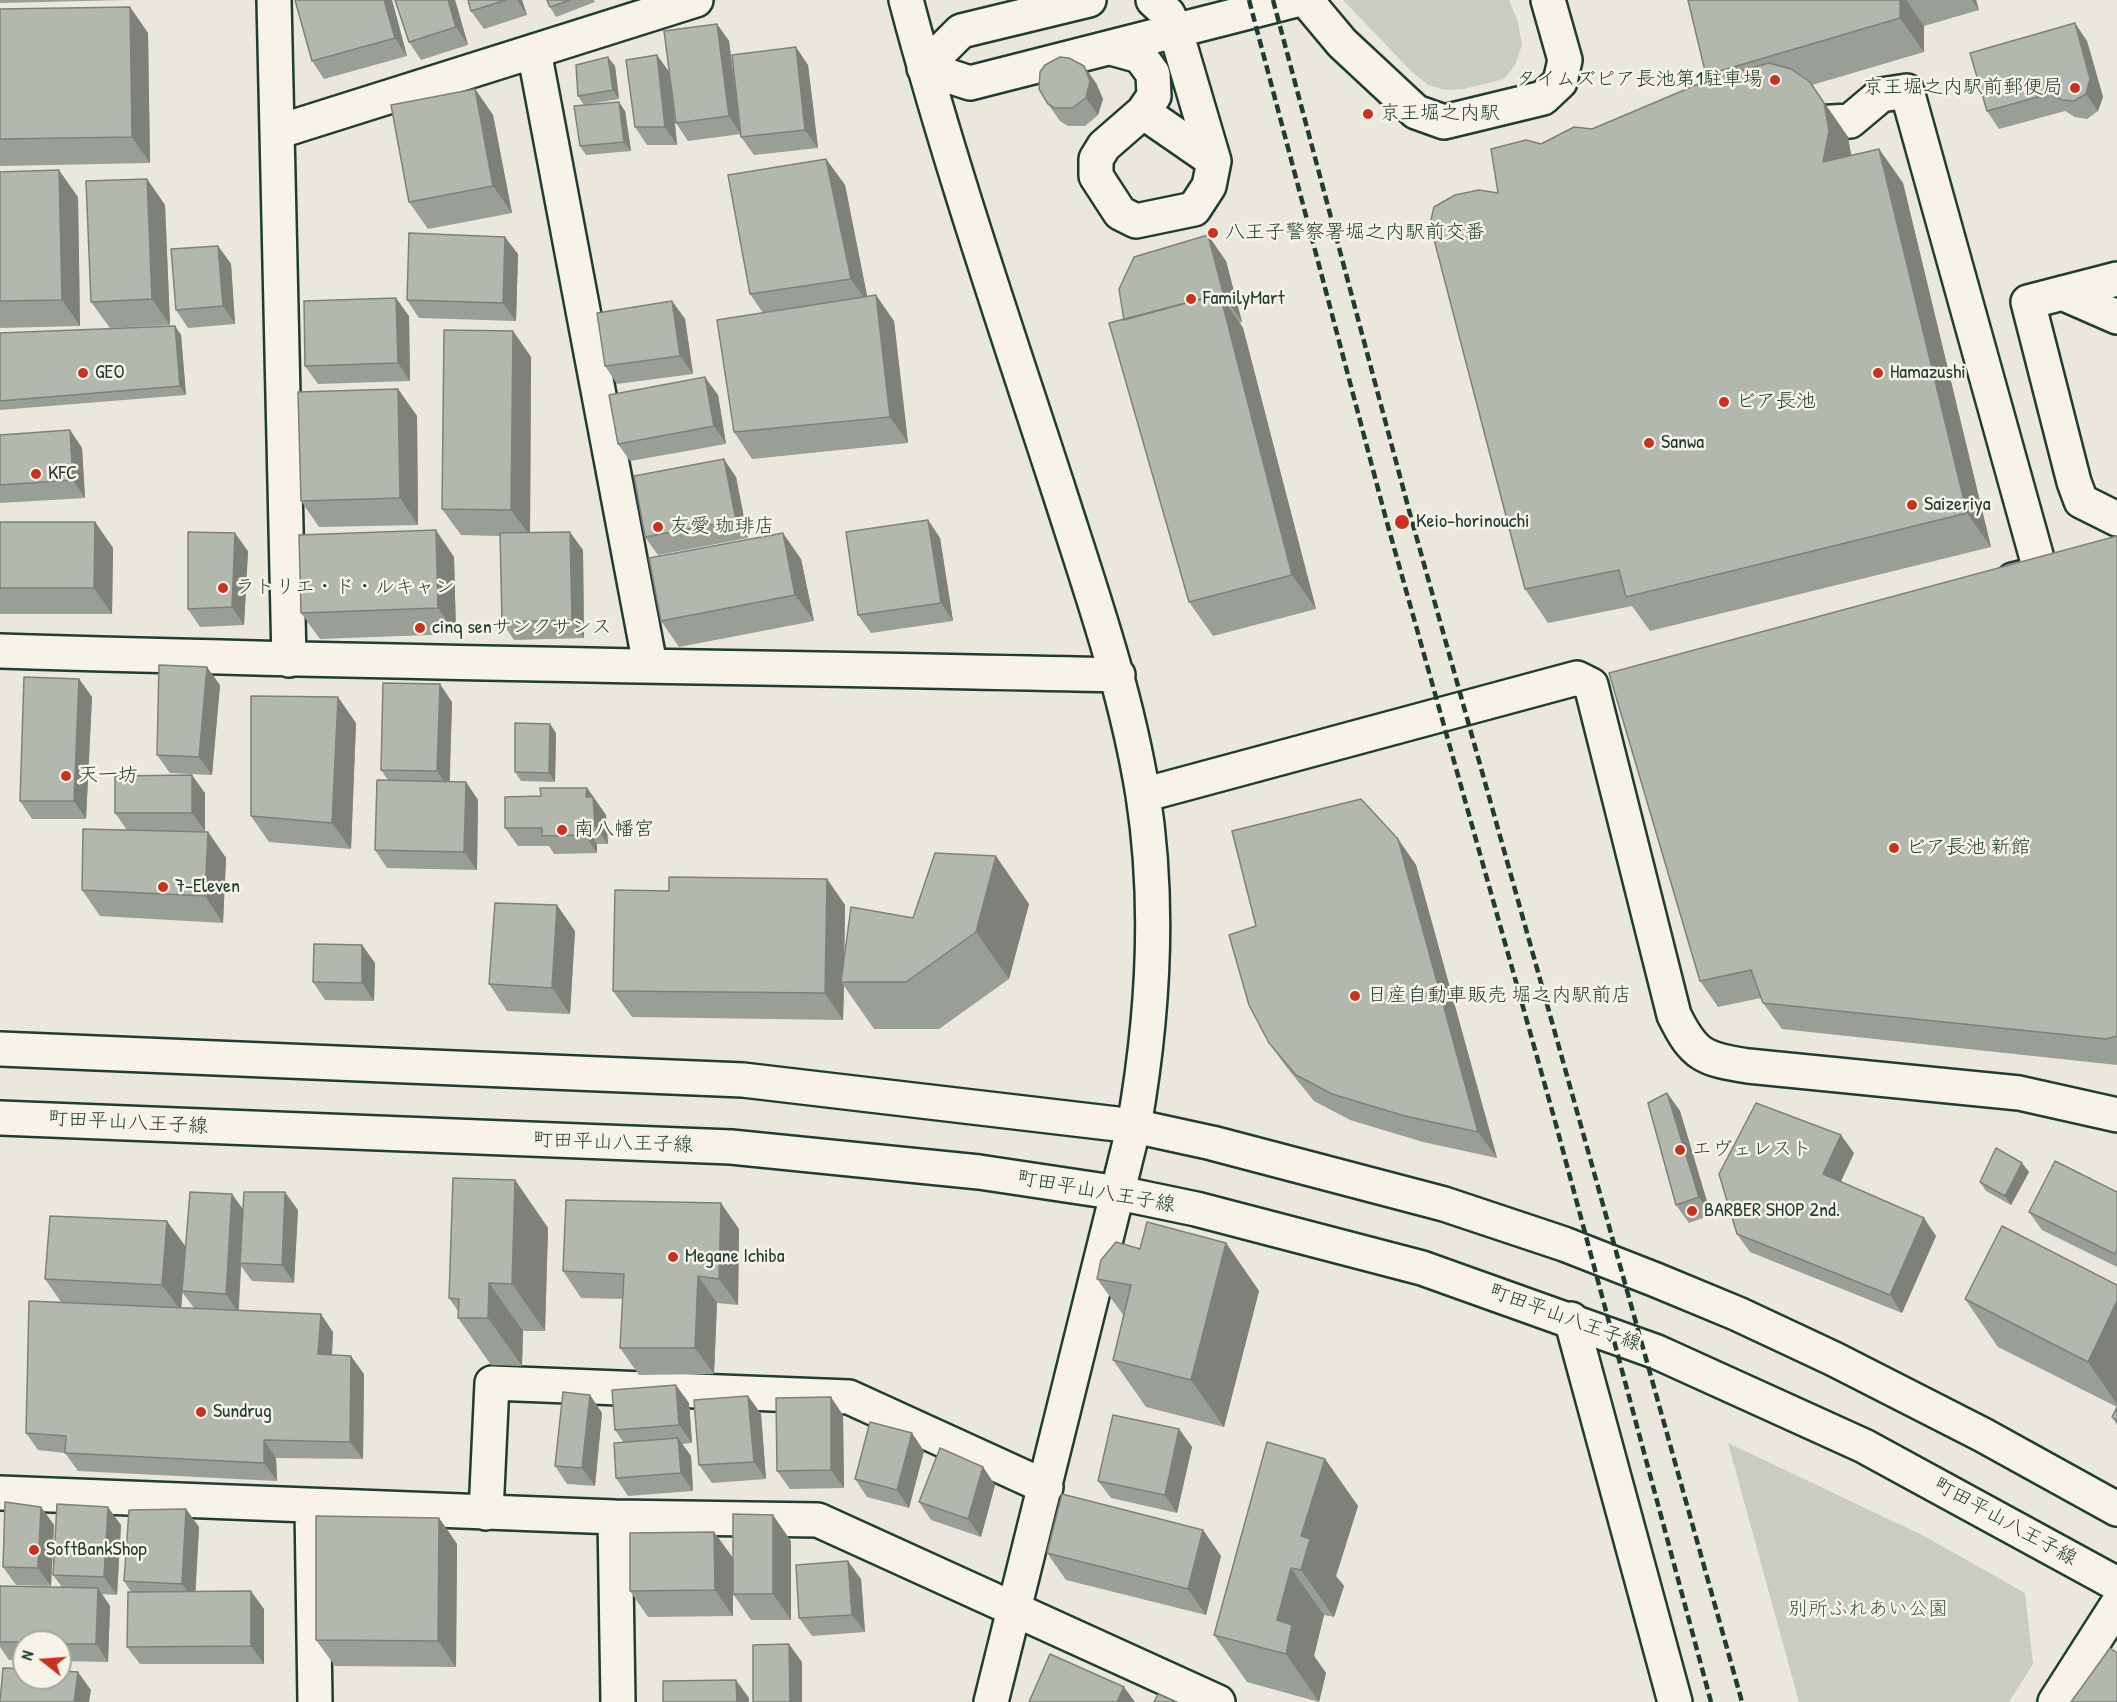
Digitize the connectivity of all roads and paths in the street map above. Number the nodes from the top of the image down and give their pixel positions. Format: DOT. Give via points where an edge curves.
graph roads {
  1 [pos="274,0"];
  2 [pos="696,0"];
  3 [pos="906,0"];
  4 [pos="1089,0"];
  5 [pos="1153,0"];
  6 [pos="1296,0"];
  7 [pos="1306,0"];
  8 [pos="1548,0"];
  9 [pos="1176,32"];
  10 [pos="1111,48"];
  11 [pos="534,51"];
  12 [pos="924,68"];
  13 [pos="1143,112"];
  14 [pos="1761,117"];
  15 [pos="277,132"];
  16 [pos="1214,161"];
  17 [pos="2117,279"];
  18 [pos="2062,293"];
  19 [pos="2117,317"];
  20 [pos="2117,519"];
  21 [pos="1985,587"];
  22 [pos="0,651"];
  23 [pos="289,660"];
  24 [pos="650,664"];
  25 [pos="1118,675"];
  26 [pos="1143,795"];
  27 [pos="0,1048"];
  28 [pos="2117,1115"];
  29 [pos="0,1118"];
  30 [pos="1134,1126"];
  31 [pos="1119,1193"];
  32 [pos="1571,1319"];
  33 [pos="1047,1487"];
  34 [pos="0,1493"];
  35 [pos="312,1506"];
  36 [pos="2117,1509"];
  37 [pos="486,1513"];
  38 [pos="615,1517"];
  39 [pos="2117,1584"];
  40 [pos="2117,1605"];
  41 [pos="1014,1611"];
  42 [pos="315,1702"];
  43 [pos="618,1702"];
  44 [pos="991,1702"];
  45 [pos="1218,1702"];
  46 [pos="1675,1702"];
  47 [pos="2055,1702"];
  1 -- 15 [label="street"];
  2 -- 11 [label="street"];
  3 -- 12 [label="street"];
  4 -- 12 [label="street" via="961,31"];
  5 -- 9 [label="street" via="1168,14"];
  6 -- 9 [label="street"];
  7 -- 8 [label="street" via="1342,43 1416,112 1444,122 1543,98 1560,82 1565,60"];
  9 -- 10 [label="street"];
  9 -- 16 [label="street"];
  10 -- 12 [label="street" via="970,83"];
  10 -- 13 [label="street" via="1140,56 1153,74 1154,96"];
  11 -- 15 [label="street"];
  11 -- 24 [label="street"];
  12 -- 25 [label="street"];
  13 -- 16 [label="street"];
  13 -- 16 [label="street" via="1095,159 1096,176 1120,213 1136,220 1194,209 1209,186"];
  14 -- 21 [label="street" via="1784,116 1813,123 1850,121 1881,95 1907,91 2041,573"];
  15 -- 23 [label="street"];
  17 -- 18 [label="street"];
  18 -- 19 [label="street"];
  18 -- 20 [label="street" via="2028,302 2043,364 2081,501"];
  22 -- 23 [label="street"];
  23 -- 24 [label="street"];
  24 -- 25 [label="street"];
  25 -- 26 [label="street"];
  26 -- 28 [label="street" via="1577,678 1591,685 1674,1015 1687,1041 1710,1060 2019,1093"];
  26 -- 30 [label="street" via="1152,932 1151,995 1146,1059"];
  27 -- 30 [label="street" via="743,1080"];
  29 -- 31 [label="street, 町田平山八王子線" via="731,1147 979,1172"];
  30 -- 31 [label="street"];
  30 -- 36 [label="street" via="1444,1204 1564,1244 1738,1314 1834,1359"];
  31 -- 32 [label="street, 町田平山八王子線" via="1225,1216 1422,1269"];
  31 -- 33 [label="street"];
  32 -- 39 [label="street, 町田平山八王子線" via="1657,1352 1854,1441"];
  32 -- 46 [label="street"];
  33 -- 37 [label="street" via="849,1397 492,1383"];
  33 -- 41 [label="street"];
  34 -- 35 [label="street"];
  35 -- 37 [label="street"];
  35 -- 42 [label="street"];
  37 -- 38 [label="street"];
  38 -- 41 [label="street" via="818,1520"];
  38 -- 43 [label="street"];
  40 -- 47 [label="street"];
  41 -- 44 [label="street"];
  41 -- 45 [label="street"];
}
